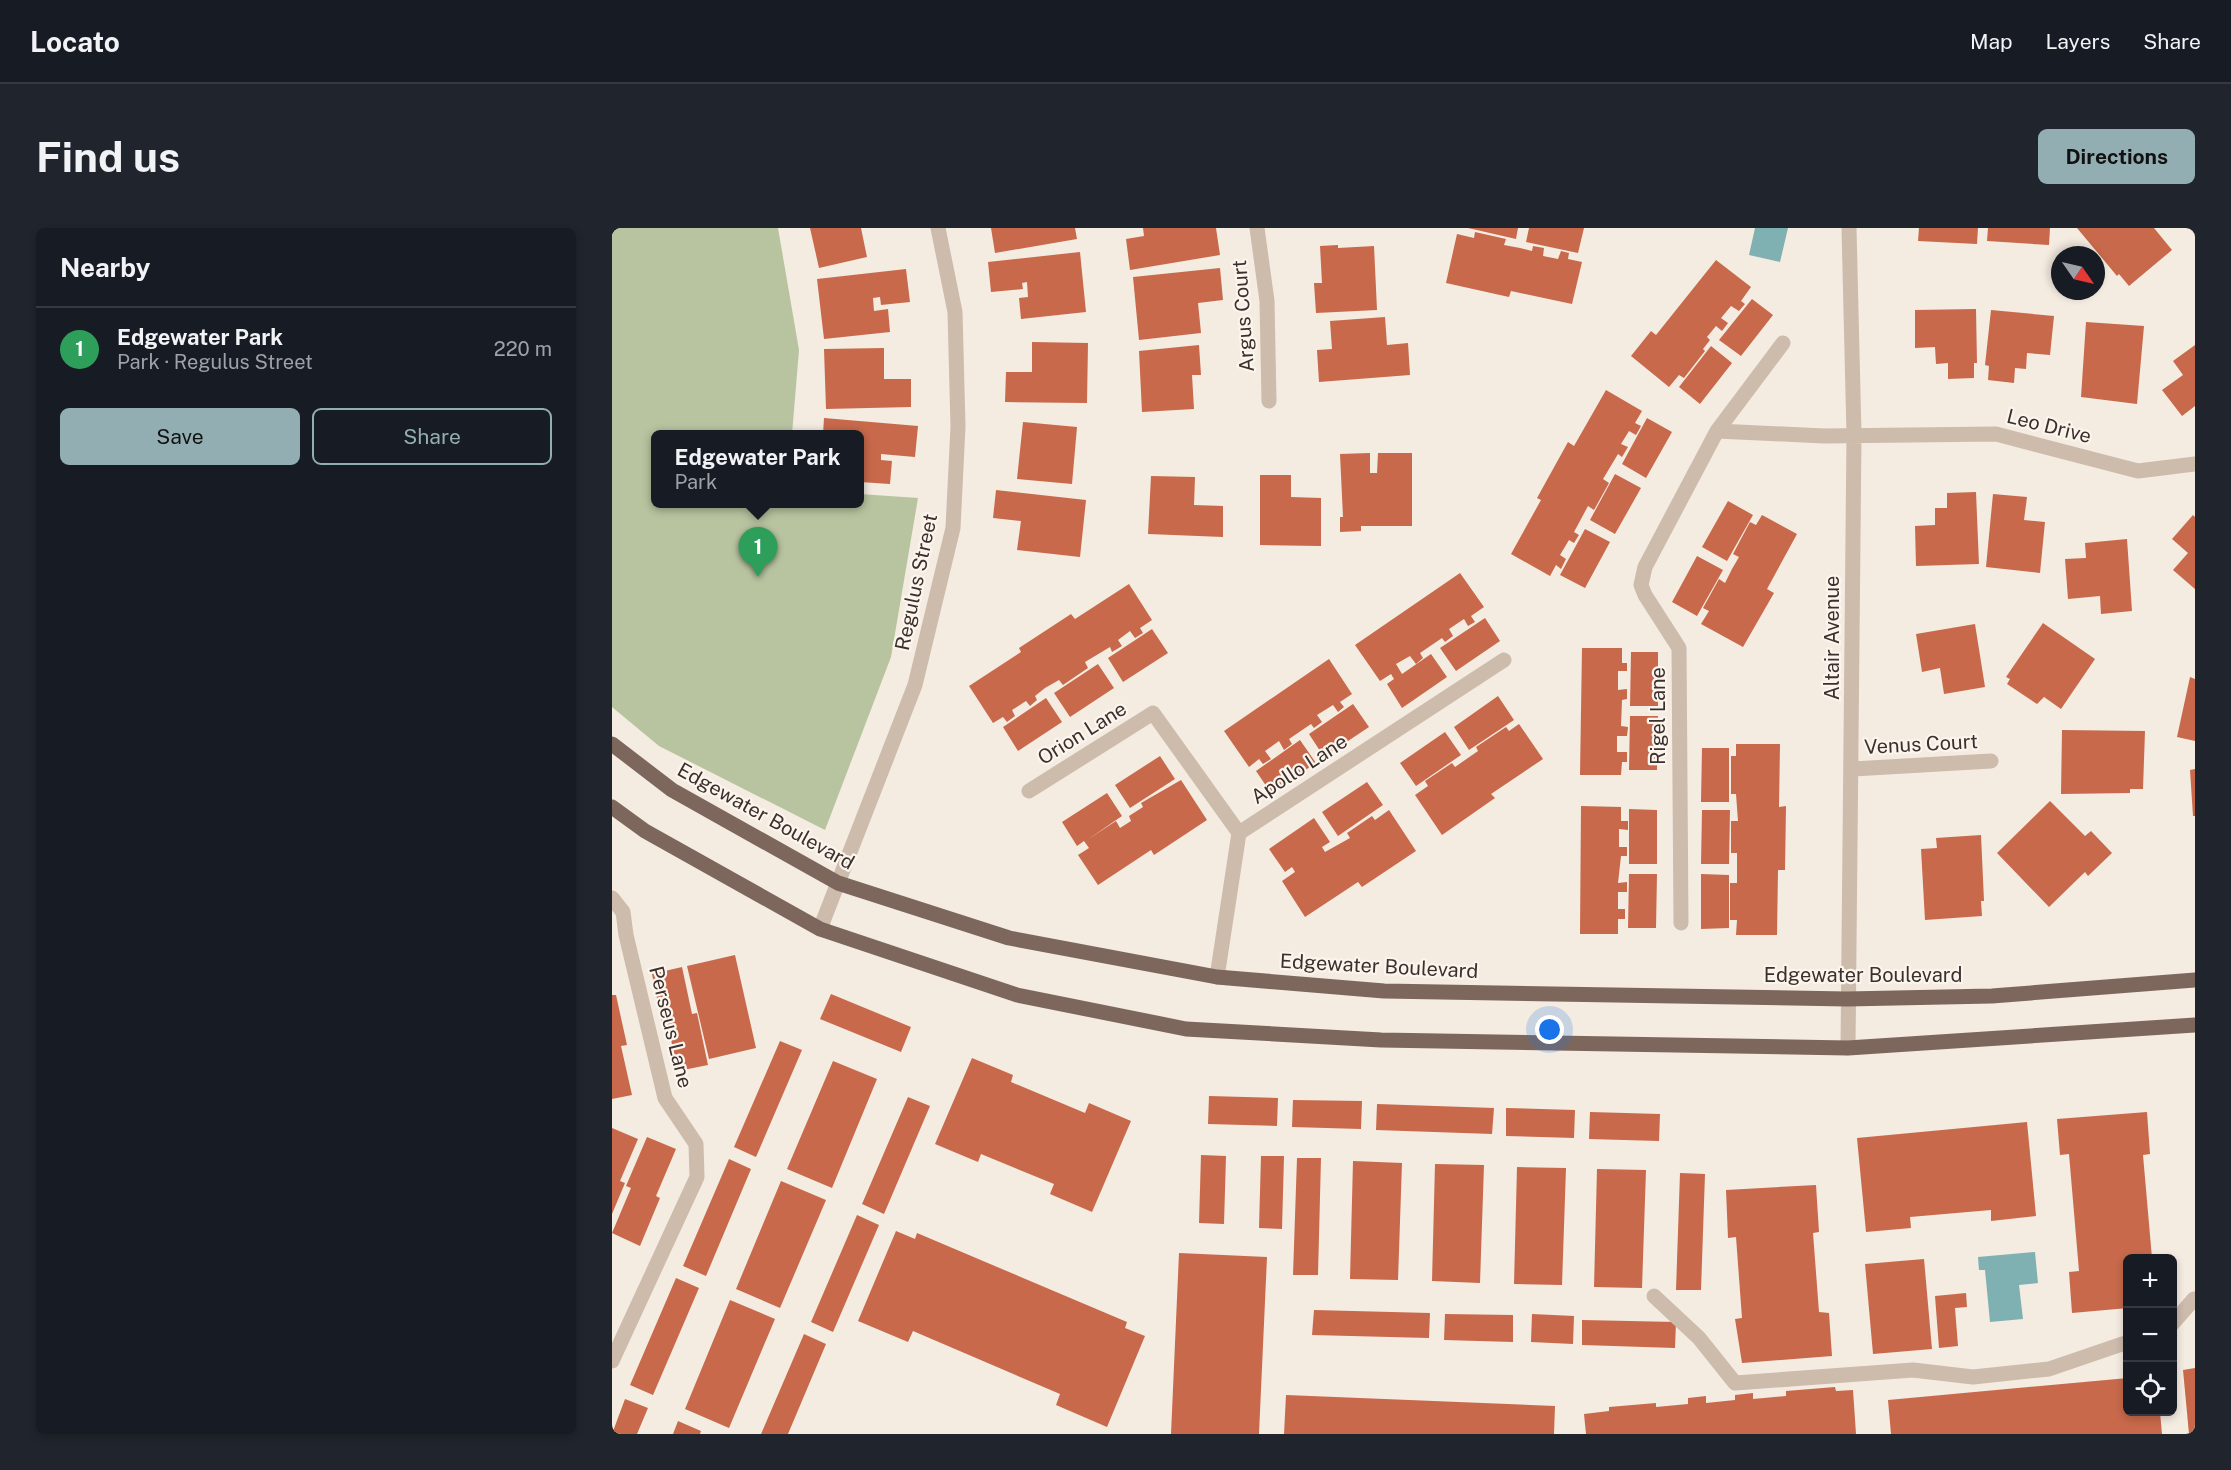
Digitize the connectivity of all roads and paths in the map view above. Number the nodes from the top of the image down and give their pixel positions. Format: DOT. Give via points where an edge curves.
graph roads {
  1 [pos="938,228"];
  2 [pos="1257,228"];
  3 [pos="1849,228"];
  4 [pos="1783,344"];
  5 [pos="1269,401"];
  6 [pos="1717,431"];
  7 [pos="1854,435"];
  8 [pos="2195,464"];
  9 [pos="1504,660"];
  10 [pos="612,744"];
  11 [pos="1991,761"];
  12 [pos="1853,769"];
  13 [pos="1029,791"];
  14 [pos="612,807"];
  15 [pos="1239,833"];
  16 [pos="838,883"];
  17 [pos="612,898"];
  18 [pos="1681,923"];
  19 [pos="820,929"];
  20 [pos="1217,977"];
  21 [pos="2195,980"];
  22 [pos="1847,999"];
  23 [pos="2195,1024"];
  24 [pos="1848,1048"];
  25 [pos="1654,1296"];
  26 [pos="2194,1299"];
  27 [pos="2177,1318"];
  28 [pos="2123,1343"];
  29 [pos="612,1361"];
  1 -- 16 [label="street, Regulus Street" via="955,312 958,427 953,528 915,685"];
  2 -- 5 [label="street, Argus Court" via="1268,302"];
  3 -- 7 [label="street, Altair Avenue"];
  4 -- 6 [label="street, Rigel Lane"];
  6 -- 7 [label="street"];
  6 -- 18 [label="street, Rigel Lane" via="1645,567 1641,585 1679,648"];
  7 -- 8 [label="street, Leo Drive" via="1995,434 2139,471"];
  7 -- 12 [label="street, Altair Avenue"];
  9 -- 15 [label="street, Apollo Lane"];
  10 -- 16 [label="main road, Edgewater Boulevard" via="672,790"];
  11 -- 12 [label="street, Venus Court"];
  12 -- 22 [label="street, Altair Avenue"];
  13 -- 15 [label="street, Orion Lane" via="1153,713"];
  14 -- 19 [label="main road" via="645,831"];
  15 -- 20 [label="street"];
  16 -- 19 [label="street, Regulus Street"];
  16 -- 20 [label="main road, Edgewater Boulevard" via="1009,938"];
  17 -- 29 [label="street, Perseus Lane" via="623,912 665,1098 696,1144 697,1177"];
  19 -- 24 [label="main road" via="1017,995 1186,1029 1381,1040"];
  20 -- 22 [label="main road, Edgewater Boulevard" via="1384,991"];
  21 -- 22 [label="main road, Edgewater Boulevard" via="1992,996"];
  22 -- 24 [label="street, Altair Avenue"];
  23 -- 24 [label="main road"];
  25 -- 28 [label="street" via="1700,1338 1735,1383 1913,1370 1973,1377 2049,1369"];
  26 -- 27 [label="street"];
}
